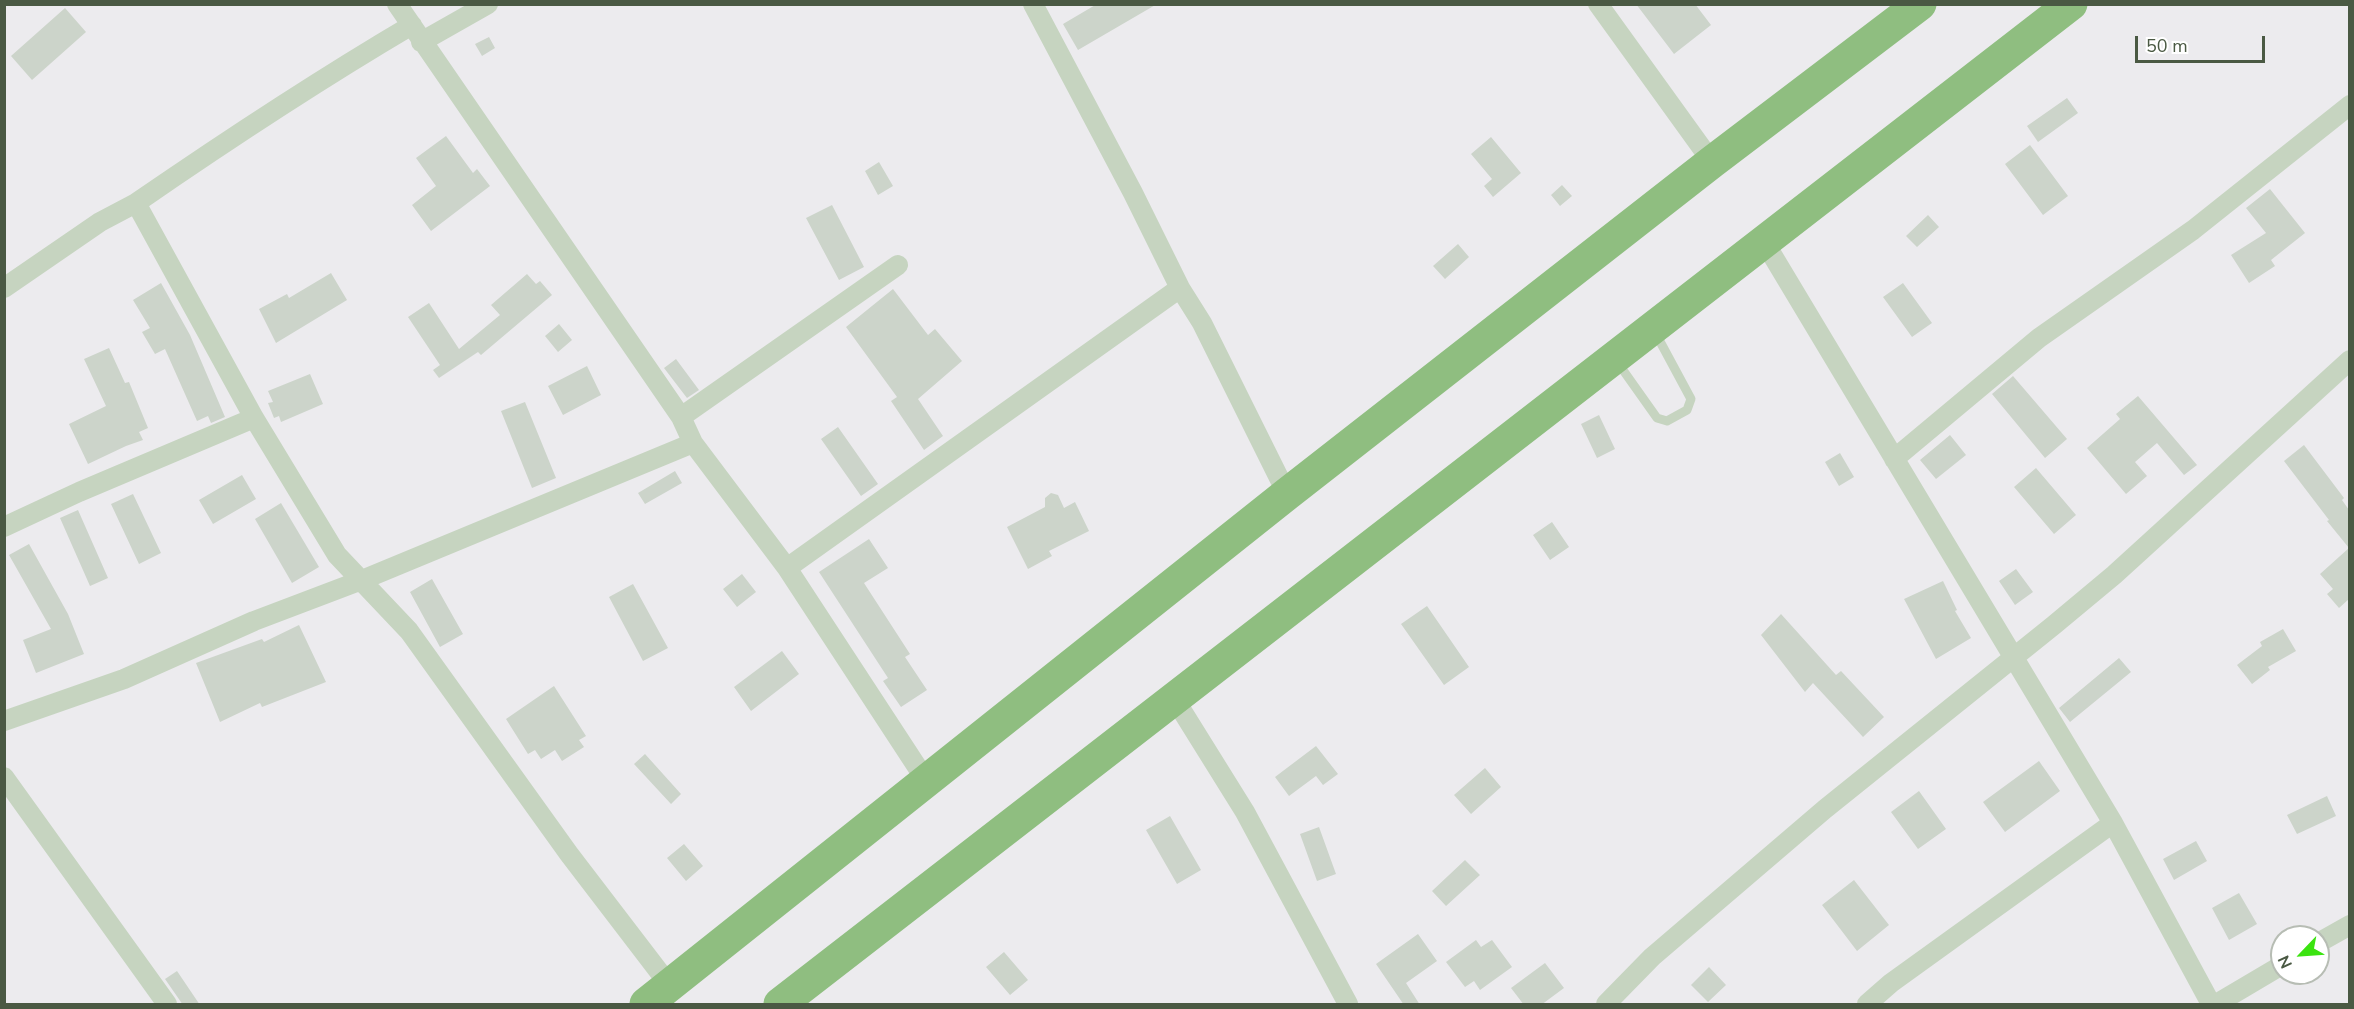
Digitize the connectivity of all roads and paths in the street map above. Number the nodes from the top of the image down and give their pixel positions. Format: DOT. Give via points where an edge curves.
graph roads {
  1 [pos="397,4"];
  2 [pos="488,4"];
  3 [pos="1033,4"];
  4 [pos="1598,4"];
  5 [pos="1920,4"];
  6 [pos="2071,4"];
  7 [pos="416,34"];
  8 [pos="2349,105"];
  9 [pos="1712,162"];
  10 [pos="136,203"];
  11 [pos="1765,243"];
  12 [pos="898,265"];
  13 [pos="4,288"];
  14 [pos="1180,288"];
  15 [pos="1653,329"];
  16 [pos="1615,358"];
  17 [pos="2349,360"];
  18 [pos="681,417"];
  19 [pos="254,418"];
  20 [pos="693,443"];
  21 [pos="1894,459"];
  22 [pos="1287,494"];
  23 [pos="4,527"];
  24 [pos="787,568"];
  25 [pos="362,580"];
  26 [pos="2013,658"];
  27 [pos="1174,698"];
  28 [pos="4,721"];
  29 [pos="4,777"];
  30 [pos="927,782"];
  31 [pos="2112,823"];
  32 [pos="2349,925"];
  33 [pos="2330,937"];
  34 [pos="2270,972"];
  35 [pos="658,995"];
  36 [pos="167,1005"];
  37 [pos="780,1005"];
  38 [pos="1348,1005"];
  39 [pos="1606,1005"];
  40 [pos="1867,1005"];
  41 [pos="2211,1005"];
  42 [pos="2216,1005"];
  1 -- 7 [label="street"];
  2 -- 7 [label="street"];
  3 -- 14 [label="street"];
  4 -- 9 [label="street"];
  5 -- 9 [label="highway"];
  6 -- 11 [label="highway"];
  7 -- 10 [label="street" via="323,77"];
  7 -- 18 [label="street"];
  8 -- 21 [label="street" via="2193,230 2039,338"];
  9 -- 22 [label="highway"];
  10 -- 13 [label="street" via="100,222"];
  10 -- 19 [label="street"];
  11 -- 15 [label="highway"];
  11 -- 21 [label="street"];
  12 -- 18 [label="street"];
  14 -- 22 [label="street" via="1202,323"];
  14 -- 24 [label="street"];
  15 -- 16 [label="highway"];
  15 -- 16 [label="lane" via="1691,399 1687,410 1667,421 1657,418"];
  16 -- 27 [label="highway"];
  17 -- 26 [label="street" via="2114,574"];
  18 -- 20 [label="street"];
  19 -- 23 [label="street"];
  19 -- 25 [label="street" via="337,555"];
  20 -- 24 [label="street"];
  20 -- 25 [label="street"];
  21 -- 26 [label="street"];
  22 -- 30 [label="highway"];
  24 -- 30 [label="street"];
  25 -- 28 [label="street" via="254,621 124,679"];
  25 -- 35 [label="street" via="409,631 569,854"];
  26 -- 31 [label="street"];
  26 -- 39 [label="street" via="1816,817 1652,957"];
  27 -- 37 [label="highway"];
  27 -- 38 [label="street" via="1245,812"];
  29 -- 36 [label="street"];
  30 -- 35 [label="highway"];
  31 -- 40 [label="street" via="1891,983"];
  31 -- 41 [label="street"];
  32 -- 33 [label="street"];
  34 -- 42 [label="street"];
}
